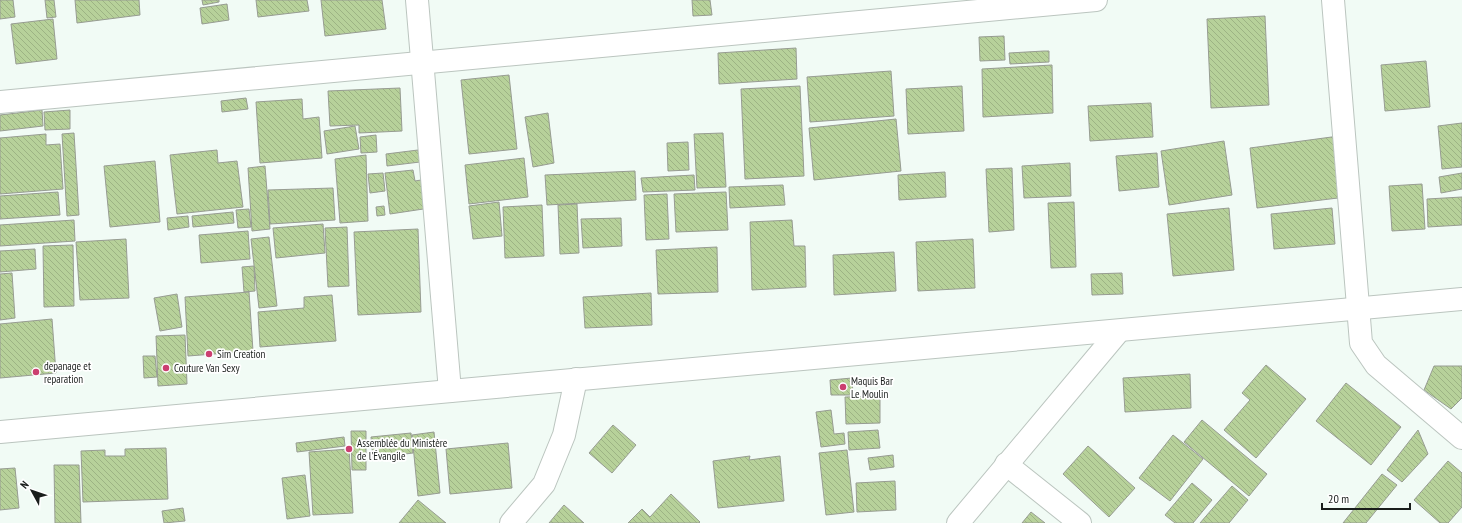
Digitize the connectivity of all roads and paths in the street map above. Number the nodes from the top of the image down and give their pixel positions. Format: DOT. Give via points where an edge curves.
graph roads {
  1 [pos="417,0"];
  2 [pos="1096,0"];
  3 [pos="1333,0"];
  4 [pos="422,62"];
  5 [pos="0,102"];
  6 [pos="1462,299"];
  7 [pos="1360,309"];
  8 [pos="1119,330"];
  9 [pos="576,379"];
  10 [pos="450,391"];
  11 [pos="0,432"];
  12 [pos="1462,438"];
  13 [pos="1006,464"];
  14 [pos="511,523"];
  15 [pos="958,523"];
  16 [pos="1080,523"];
  1 -- 4 [label="street"];
  2 -- 4 [label="street"];
  3 -- 7 [label="street"];
  4 -- 5 [label="street"];
  4 -- 10 [label="street"];
  6 -- 7 [label="street"];
  7 -- 8 [label="street"];
  7 -- 12 [label="street" via="1361,343 1376,365"];
  8 -- 9 [label="street"];
  8 -- 13 [label="street"];
  9 -- 10 [label="street"];
  9 -- 14 [label="street" via="564,435 544,484"];
  10 -- 11 [label="street"];
  13 -- 15 [label="street"];
  13 -- 16 [label="street"];
}
